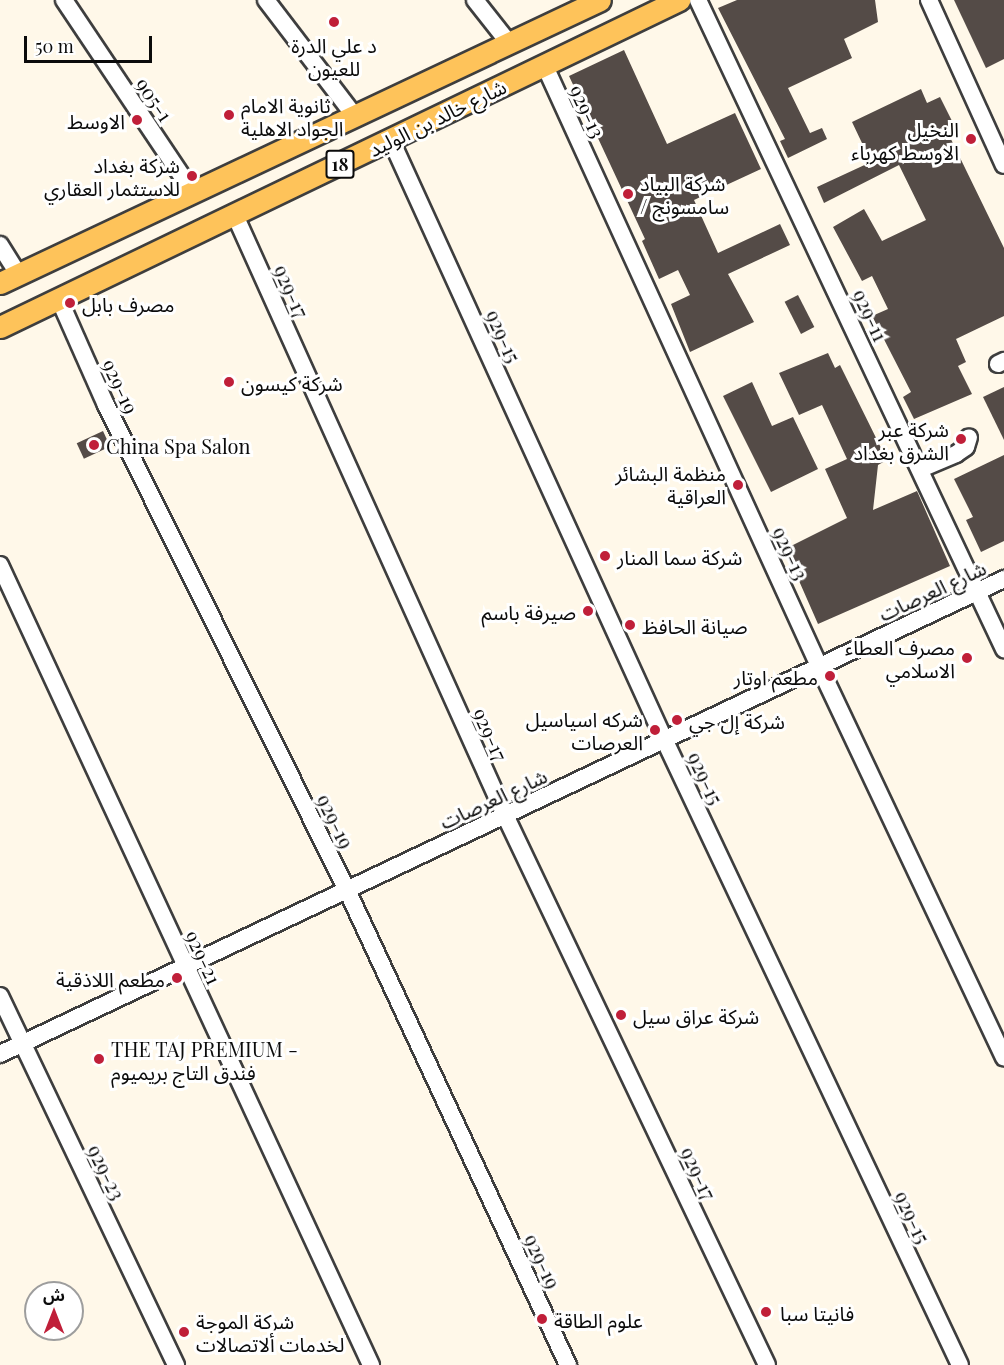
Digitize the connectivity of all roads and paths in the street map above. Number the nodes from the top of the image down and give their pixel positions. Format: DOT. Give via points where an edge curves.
graph roads {
  1 [pos="64,0"];
  2 [pos="266,0"];
  3 [pos="475,0"];
  4 [pos="600,0"];
  5 [pos="679,0"];
  6 [pos="698,0"];
  7 [pos="929,0"];
  8 [pos="509,43"];
  9 [pos="544,64"];
  10 [pos="354,115"];
  11 [pos="391,140"];
  12 [pos="1004,165"];
  13 [pos="192,191"];
  14 [pos="234,213"];
  15 [pos="0,245"];
  16 [pos="9,279"];
  17 [pos="58,299"];
  18 [pos="0,327"];
  19 [pos="969,437"];
  20 [pos="921,469"];
  21 [pos="0,566"];
  22 [pos="1004,579"];
  23 [pos="977,592"];
  24 [pos="1004,649"];
  25 [pos="819,666"];
  26 [pos="664,740"];
  27 [pos="505,815"];
  28 [pos="347,890"];
  29 [pos="185,967"];
  30 [pos="0,996"];
  31 [pos="23,1044"];
  32 [pos="0,1054"];
  33 [pos="1004,1058"];
  34 [pos="176,1365"];
  35 [pos="371,1365"];
  36 [pos="568,1365"];
  37 [pos="767,1365"];
  38 [pos="960,1365"];
  1 -- 13 [label="street, 905-1"];
  2 -- 10 [label="street"];
  3 -- 8 [label="street"];
  4 -- 8 [label="main road, شارع خالد بن الوليد / 18"];
  5 -- 9 [label="main road, شارع خالد بن الوليد / 18"];
  6 -- 20 [label="street, 929-11"];
  7 -- 12 [label="street"];
  8 -- 10 [label="main road, شارع خالد بن الوليد / 18"];
  9 -- 11 [label="main road, شارع خالد بن الوليد / 18"];
  9 -- 25 [label="street, 929-13"];
  10 -- 13 [label="main road, شارع خالد بن الوليد / 18"];
  11 -- 14 [label="main road, شارع خالد بن الوليد / 18"];
  11 -- 26 [label="street, 929-15"];
  13 -- 16 [label="main road, شارع خالد بن الوليد / 18"];
  14 -- 17 [label="main road, شارع خالد بن الوليد / 18"];
  14 -- 27 [label="street, 929-17"];
  15 -- 16 [label="street"];
  17 -- 18 [label="main road, شارع خالد بن الوليد / 18"];
  17 -- 28 [label="street, 929-19" via="106,405"];
  19 -- 20 [label="street" via="966,447 956,454"];
  20 -- 23 [label="street, 929-11"];
  21 -- 29 [label="street, 929-21"];
  22 -- 23 [label="street, شارع العرصات"];
  23 -- 24 [label="street, 929-11"];
  23 -- 25 [label="street, شارع العرصات"];
  25 -- 26 [label="street, شارع العرصات"];
  25 -- 33 [label="street, 929-13"];
  26 -- 27 [label="street, شارع العرصات"];
  26 -- 38 [label="street, 929-15"];
  27 -- 28 [label="street, شارع العرصات"];
  27 -- 37 [label="street, 929-17"];
  28 -- 29 [label="street, شارع العرصات"];
  28 -- 36 [label="street, 929-19"];
  29 -- 31 [label="street, شارع العرصات"];
  29 -- 35 [label="street, 929-21"];
  30 -- 31 [label="street, 929-23"];
  31 -- 32 [label="street, شارع العرصات"];
  31 -- 34 [label="street, 929-23"];
}
